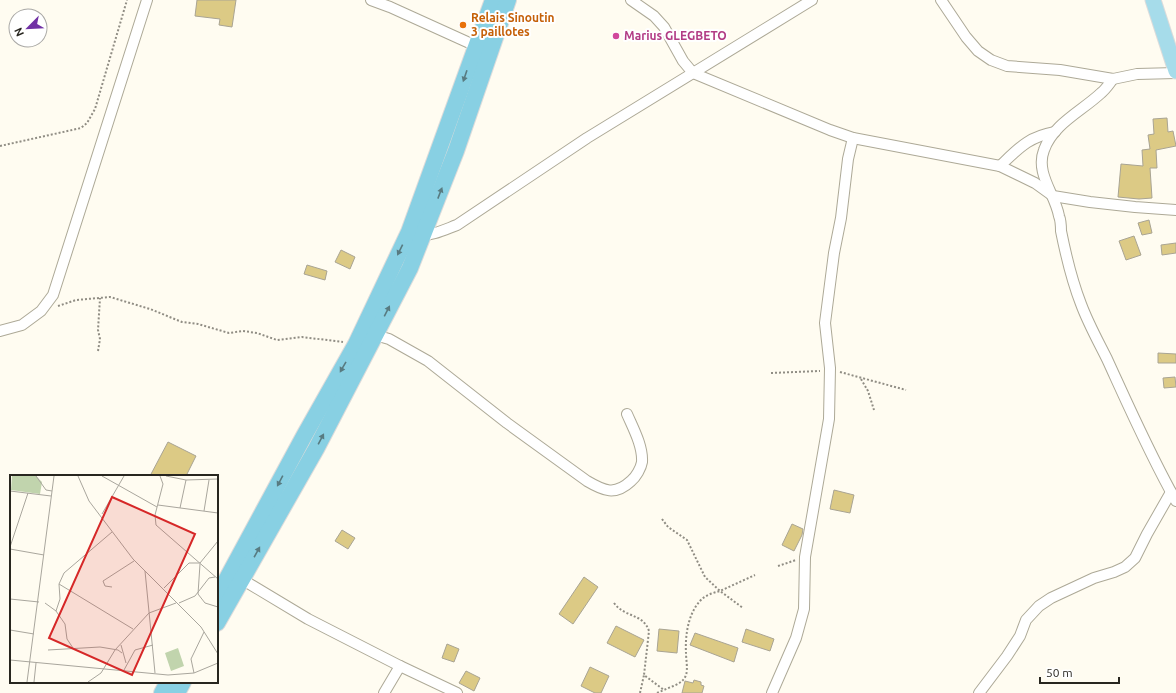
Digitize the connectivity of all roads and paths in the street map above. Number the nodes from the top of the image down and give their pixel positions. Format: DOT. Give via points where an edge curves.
graph roads {
  1 [pos="127,0"];
  2 [pos="147,0"];
  3 [pos="371,0"];
  4 [pos="493,0"];
  5 [pos="508,0"];
  6 [pos="631,0"];
  7 [pos="812,0"];
  8 [pos="941,0"];
  9 [pos="1153,0"];
  10 [pos="476,46"];
  11 [pos="1176,72"];
  12 [pos="693,73"];
  13 [pos="1113,79"];
  14 [pos="1055,132"];
  15 [pos="853,138"];
  16 [pos="0,146"];
  17 [pos="1000,166"];
  18 [pos="1052,196"];
  19 [pos="1176,210"];
  20 [pos="416,234"];
  21 [pos="100,298"];
  22 [pos="41,311"];
  23 [pos="0,331"];
  24 [pos="375,336"];
  25 [pos="356,344"];
  26 [pos="98,351"];
  27 [pos="830,368"];
  28 [pos="771,373"];
  29 [pos="860,378"];
  30 [pos="906,390"];
  31 [pos="874,410"];
  32 [pos="627,414"];
  33 [pos="1174,496"];
  34 [pos="662,519"];
  35 [pos="805,557"];
  36 [pos="778,566"];
  37 [pos="755,575"];
  38 [pos="237,576"];
  39 [pos="720,591"];
  40 [pos="218,596"];
  41 [pos="614,603"];
  42 [pos="743,608"];
  43 [pos="218,621"];
  44 [pos="400,666"];
  45 [pos="644,675"];
  46 [pos="167,683"];
  47 [pos="182,683"];
  48 [pos="664,690"];
  49 [pos="162,693"];
  50 [pos="177,693"];
  51 [pos="384,693"];
  52 [pos="457,693"];
  53 [pos="640,693"];
  54 [pos="657,693"];
  55 [pos="772,693"];
  56 [pos="979,693"];
  1 -- 16 [label="path" via="95,109 87,123 81,128"];
  2 -- 22 [label="street" via="54,295"];
  3 -- 10 [label="street"];
  4 -- 10 [label="highway"];
  20 -- 5 [label="highway, one-way" via="469,115"];
  6 -- 12 [label="street" via="664,26 683,61"];
  7 -- 12 [label="street"];
  8 -- 13 [label="street" via="966,37 991,60 1008,66 1060,70"];
  9 -- 11 [label="main road"];
  10 -- 20 [label="highway, one-way"];
  11 -- 13 [label="street" via="1136,74"];
  12 -- 15 [label="street"];
  12 -- 20 [label="street" via="587,138 457,225 433,234"];
  13 -- 14 [label="street" via="1101,93"];
  14 -- 17 [label="street" via="1031,139"];
  14 -- 18 [label="street" via="1043,151 1042,163 1043,175"];
  15 -- 17 [label="street"];
  15 -- 27 [label="street" via="825,323"];
  17 -- 18 [label="street" via="1035,183"];
  18 -- 19 [label="street"];
  18 -- 33 [label="street" via="1060,216 1070,271 1081,305 1135,422"];
  24 -- 20 [label="highway, one-way" via="410,268"];
  20 -- 25 [label="highway, one-way"];
  21 -- 22 [label="path" via="76,300"];
  21 -- 25 [label="path" via="134,304 182,322 229,333 243,330 277,340 302,337"];
  21 -- 26 [label="path"];
  22 -- 23 [label="street" via="22,325"];
  24 -- 32 [label="street" via="389,339 428,361 507,423 598,488 608,491 617,491 625,487 635,478 642,463 638,443"];
  38 -- 24 [label="highway, one-way" via="316,449"];
  25 -- 38 [label="highway, one-way" via="304,436"];
  27 -- 28 [label="path" via="821,371"];
  27 -- 29 [label="path"];
  27 -- 35 [label="street" via="829,419"];
  29 -- 30 [label="path"];
  29 -- 31 [label="path" via="868,391"];
  33 -- 56 [label="street" via="1147,534 1135,558 1125,567 1094,578 1039,606 1026,620 1020,636"];
  34 -- 39 [label="path" via="668,527 687,540 706,577"];
  35 -- 36 [label="path"];
  35 -- 55 [label="street" via="804,609 796,638"];
  37 -- 39 [label="path"];
  38 -- 40 [label="highway"];
  38 -- 43 [label="highway"];
  38 -- 44 [label="street" via="308,619"];
  39 -- 42 [label="path"];
  39 -- 48 [label="path" via="701,600 692,614 685,637 687,673 680,683"];
  41 -- 45 [label="path" via="626,614 647,624 649,631"];
  44 -- 51 [label="street"];
  44 -- 52 [label="street"];
  45 -- 48 [label="path"];
  45 -- 53 [label="path"];
  46 -- 49 [label="highway"];
  47 -- 50 [label="highway"];
  48 -- 54 [label="path"];
}
